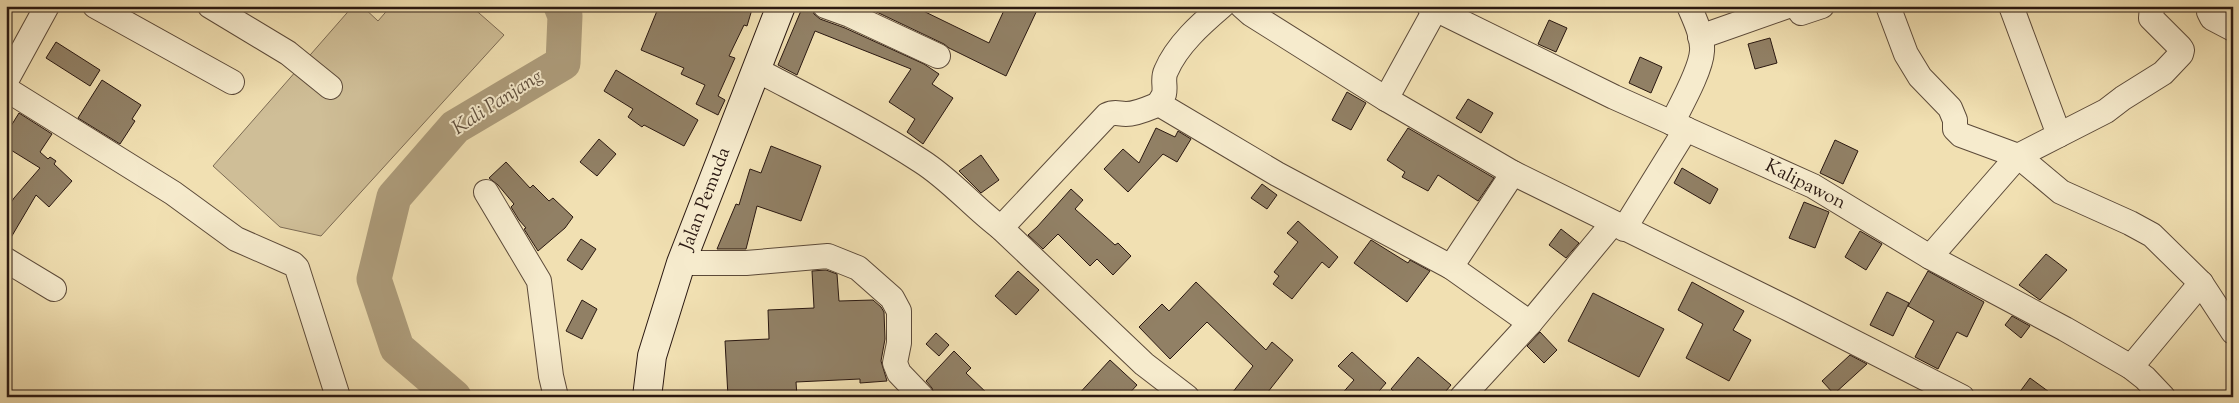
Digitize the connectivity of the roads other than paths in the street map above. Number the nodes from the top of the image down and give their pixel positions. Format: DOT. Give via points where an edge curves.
graph roads {
  1 [pos="47,6"];
  2 [pos="95,6"];
  3 [pos="210,6"];
  4 [pos="781,6"];
  5 [pos="825,6"];
  6 [pos="1222,6"];
  7 [pos="1242,6"];
  8 [pos="1689,6"];
  9 [pos="1788,6"];
  10 [pos="1797,6"];
  11 [pos="1822,6"];
  12 [pos="1888,6"];
  13 [pos="2011,6"];
  14 [pos="2152,6"];
  15 [pos="2211,6"];
  16 [pos="1432,8"];
  17 [pos="2233,29"];
  18 [pos="1700,37"];
  19 [pos="938,56"];
  20 [pos="757,70"];
  21 [pos="6,81"];
  22 [pos="232,82"];
  23 [pos="330,87"];
  24 [pos="6,89"];
  25 [pos="1386,99"];
  26 [pos="1159,104"];
  27 [pos="1679,126"];
  28 [pos="2059,135"];
  29 [pos="2018,156"];
  30 [pos="1513,173"];
  31 [pos="486,192"];
  32 [pos="1619,226"];
  33 [pos="1001,228"];
  34 [pos="1930,257"];
  35 [pos="6,260"];
  36 [pos="681,263"];
  37 [pos="1451,267"];
  38 [pos="2202,283"];
  39 [pos="54,289"];
  40 [pos="1530,323"];
  41 [pos="2233,332"];
  42 [pos="2131,367"];
  43 [pos="338,397"];
  44 [pos="556,397"];
  45 [pos="647,397"];
  46 [pos="922,397"];
  47 [pos="1187,397"];
  48 [pos="1462,397"];
  49 [pos="1962,397"];
  50 [pos="2163,397"];
  1 -- 21 [label="street"];
  2 -- 22 [label="street"];
  3 -- 23 [label="street" via="288,53"];
  4 -- 20 [label="main road, Jalan Pemuda"];
  5 -- 19 [label="street"];
  6 -- 26 [label="street" via="1178,50 1165,71 1164,93"];
  7 -- 25 [label="street"];
  8 -- 18 [label="street"];
  9 -- 18 [label="street"];
  10 -- 11 [label="street" via="1801,13"];
  12 -- 29 [label="street" via="1906,54 1920,77 1950,108 1955,129 1960,135"];
  13 -- 28 [label="street"];
  14 -- 28 [label="street" via="2151,18 2180,47 2181,54 2163,73 2106,111"];
  15 -- 17 [label="street" via="2212,18"];
  16 -- 25 [label="street"];
  16 -- 27 [label="street, Kalipawon"];
  18 -- 27 [label="street" via="1702,51 1699,64"];
  20 -- 33 [label="street" via="921,161"];
  20 -- 36 [label="main road, Jalan Pemuda"];
  24 -- 43 [label="street" via="173,193 236,239 294,264"];
  25 -- 30 [label="street"];
  26 -- 33 [label="street" via="1126,114 1113,112 1106,115"];
  26 -- 37 [label="street" via="1277,174"];
  27 -- 32 [label="street"];
  27 -- 34 [label="street, Kalipawon" via="1813,186"];
  28 -- 29 [label="street"];
  29 -- 34 [label="street"];
  29 -- 38 [label="street" via="2061,192 2152,235"];
  30 -- 32 [label="street"];
  30 -- 37 [label="street"];
  31 -- 44 [label="street" via="539,280"];
  32 -- 40 [label="street"];
  32 -- 49 [label="street"];
  33 -- 47 [label="street" via="1144,364"];
  34 -- 42 [label="street, Kalipawon"];
  35 -- 39 [label="street"];
  36 -- 45 [label="main road, Jalan Pemuda" via="652,356"];
  36 -- 46 [label="street" via="746,263 828,256 858,268 892,298 900,311 895,363 899,373"];
  37 -- 40 [label="street"];
  38 -- 41 [label="street"];
  38 -- 42 [label="street"];
  40 -- 48 [label="street"];
  42 -- 50 [label="street, Kalipawon"];
}
